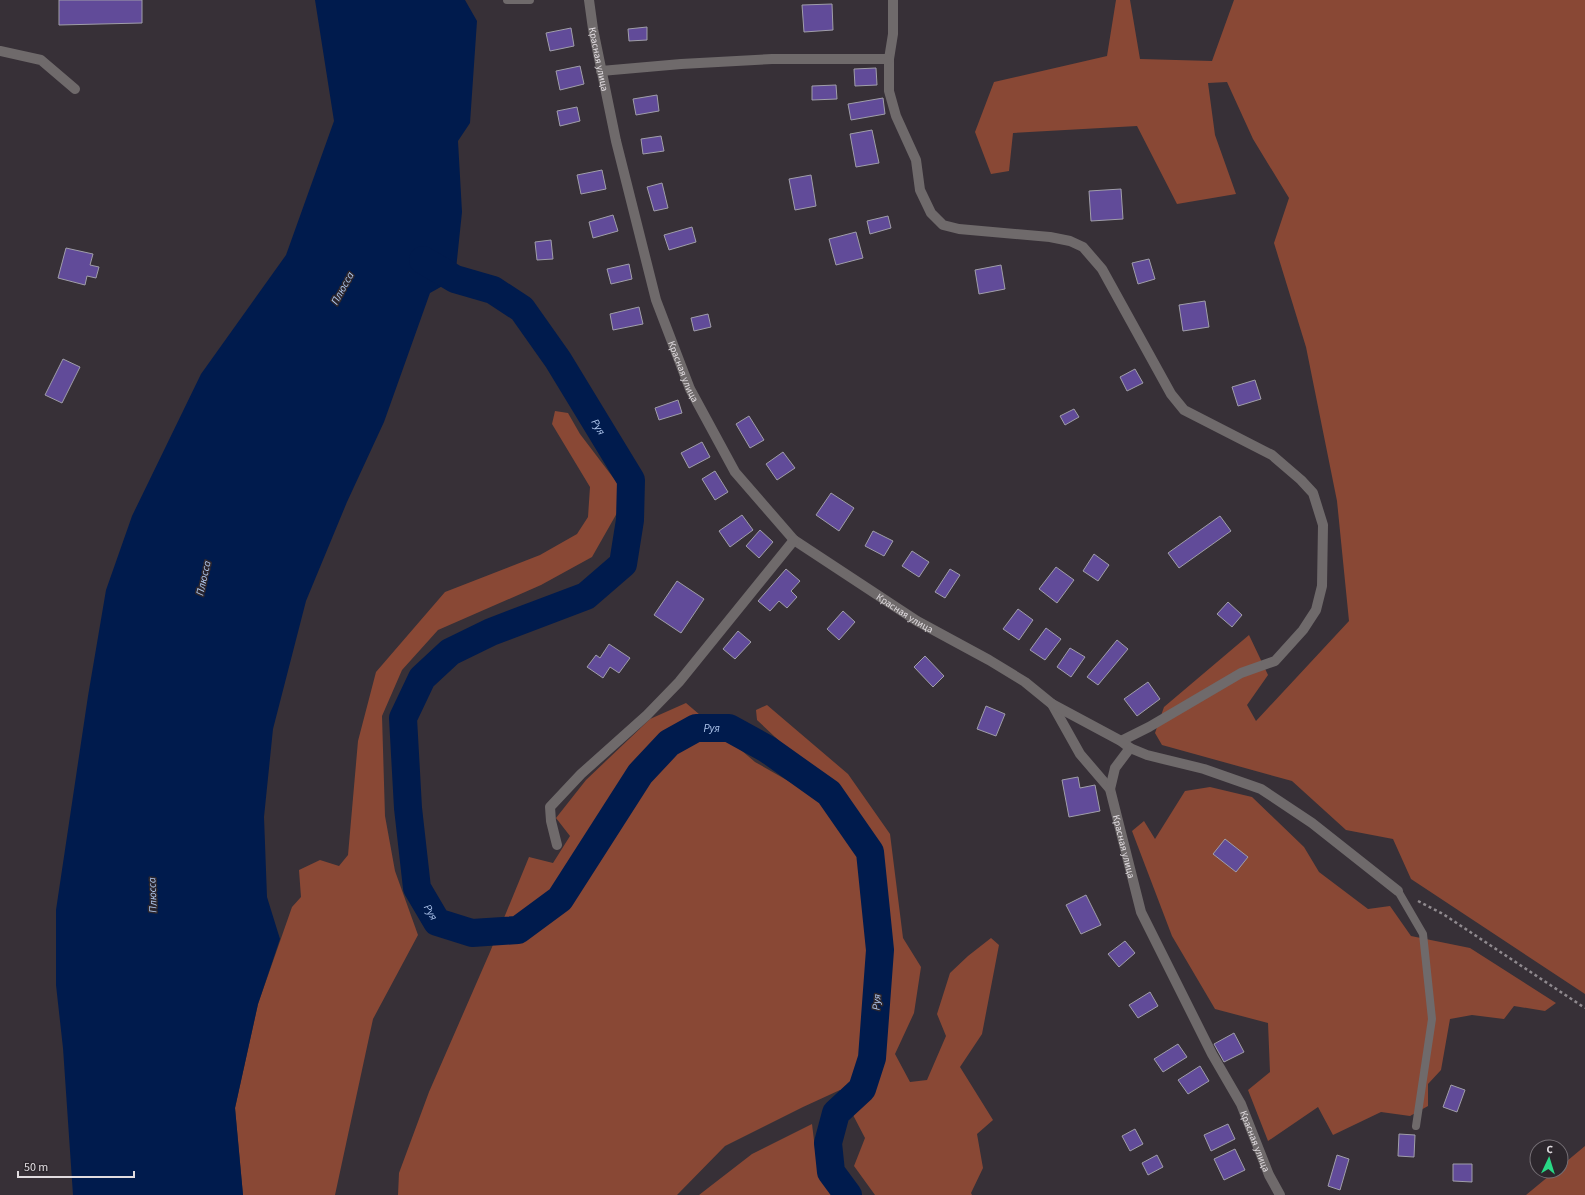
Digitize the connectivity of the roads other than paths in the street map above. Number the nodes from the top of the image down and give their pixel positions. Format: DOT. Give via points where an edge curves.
graph roads {
  1 [pos="507,0"];
  2 [pos="530,0"];
  3 [pos="589,0"];
  4 [pos="893,0"];
  5 [pos="0,51"];
  6 [pos="889,59"];
  7 [pos="601,71"];
  8 [pos="75,89"];
  9 [pos="794,540"];
  10 [pos="1052,704"];
  11 [pos="1121,741"];
  12 [pos="1130,748"];
  13 [pos="1110,789"];
  14 [pos="557,845"];
  15 [pos="1398,891"];
  16 [pos="1416,1126"];
  17 [pos="1280,1195"];
  1 -- 2 [label="lane"];
  3 -- 7 [label="street, Красная улица"];
  4 -- 6 [label="street" via="893,34"];
  5 -- 8 [label="street" via="41,60"];
  6 -- 7 [label="street" via="772,59"];
  6 -- 11 [label="street" via="889,91 894,110 916,160 920,190 931,213 943,225 959,229 1050,237 1083,247 1102,269 1171,394 1184,410 1272,455 1313,492 1323,524 1322,586 1316,610 1303,630 1275,661 1241,673"];
  7 -- 9 [label="street, Красная улица" via="656,300 690,389 735,472"];
  9 -- 10 [label="street, Красная улица" via="917,620 1025,682"];
  9 -- 14 [label="street" via="679,682 647,715 581,774 550,807"];
  10 -- 11 [label="street"];
  10 -- 13 [label="street, Красная улица" via="1080,754"];
  11 -- 12 [label="street"];
  12 -- 13 [label="street" via="1115,768"];
  12 -- 15 [label="street" via="1147,755 1204,769 1261,789 1312,823"];
  13 -- 17 [label="street, Красная улица" via="1141,912 1212,1054 1241,1104 1269,1175"];
  15 -- 16 [label="lane" via="1423,934 1432,1019"];
}
